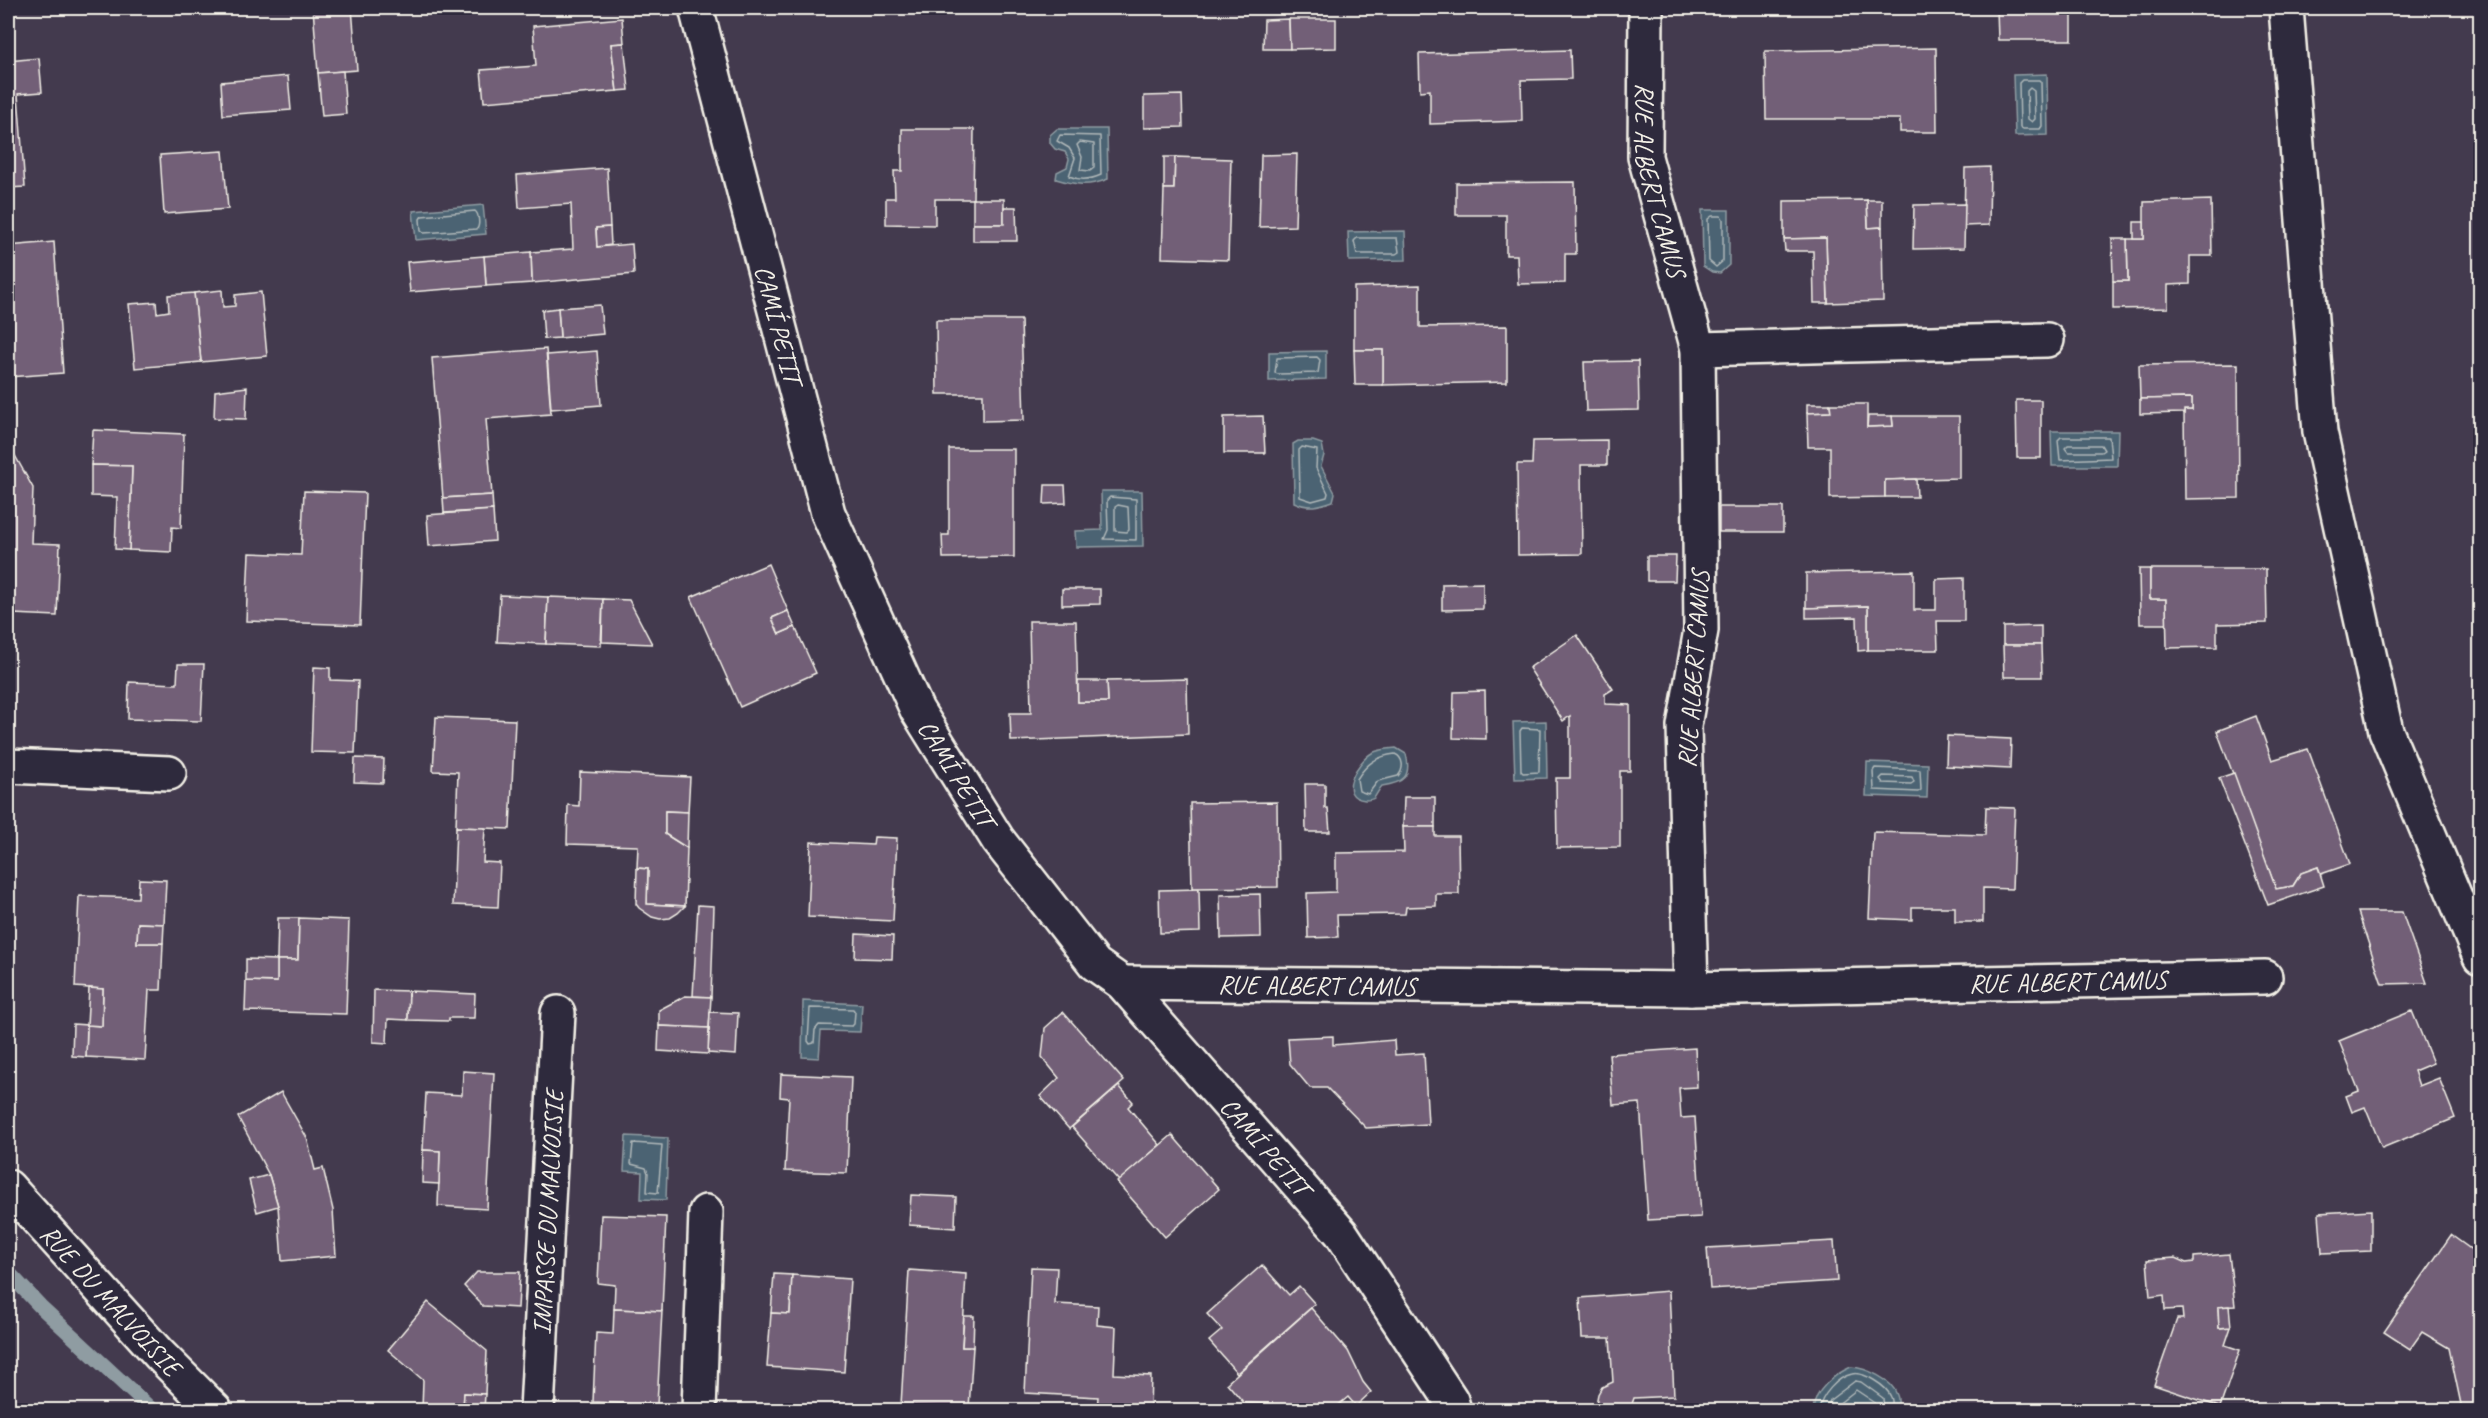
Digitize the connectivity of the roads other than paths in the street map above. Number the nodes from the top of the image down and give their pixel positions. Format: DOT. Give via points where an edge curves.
graph roads {
  1 [pos="696,8"];
  2 [pos="1646,8"];
  3 [pos="2286,8"];
  4 [pos="2047,340"];
  5 [pos="1698,349"];
  6 [pos="8,766"];
  7 [pos="169,773"];
  8 [pos="2481,957"];
  9 [pos="2265,977"];
  10 [pos="1122,982"];
  11 [pos="1691,989"];
  12 [pos="558,1013"];
  13 [pos="8,1187"];
  14 [pos="706,1212"];
  15 [pos="215,1410"];
  16 [pos="537,1410"];
  17 [pos="699,1410"];
  18 [pos="1454,1410"];
  1 -- 10 [label="street, CAMÍ PETIT" via="828,513 917,710 998,840 1095,964"];
  2 -- 5 [label="street, RUE ALBERT CAMUS" via="1645,157"];
  3 -- 8 [label="street" via="2320,432 2386,731"];
  4 -- 5 [label="street"];
  5 -- 11 [label="street, RUE ALBERT CAMUS" via="1701,630 1684,726"];
  6 -- 7 [label="street"];
  9 -- 11 [label="street, RUE ALBERT CAMUS"];
  10 -- 11 [label="street, RUE ALBERT CAMUS"];
  10 -- 18 [label="street, CAMÍ PETIT" via="1341,1233"];
  12 -- 16 [label="street, IMPASSE DU MALVOISIE"];
  13 -- 15 [label="street, RUE DU MALVOISIE"];
  14 -- 17 [label="street"];
}
